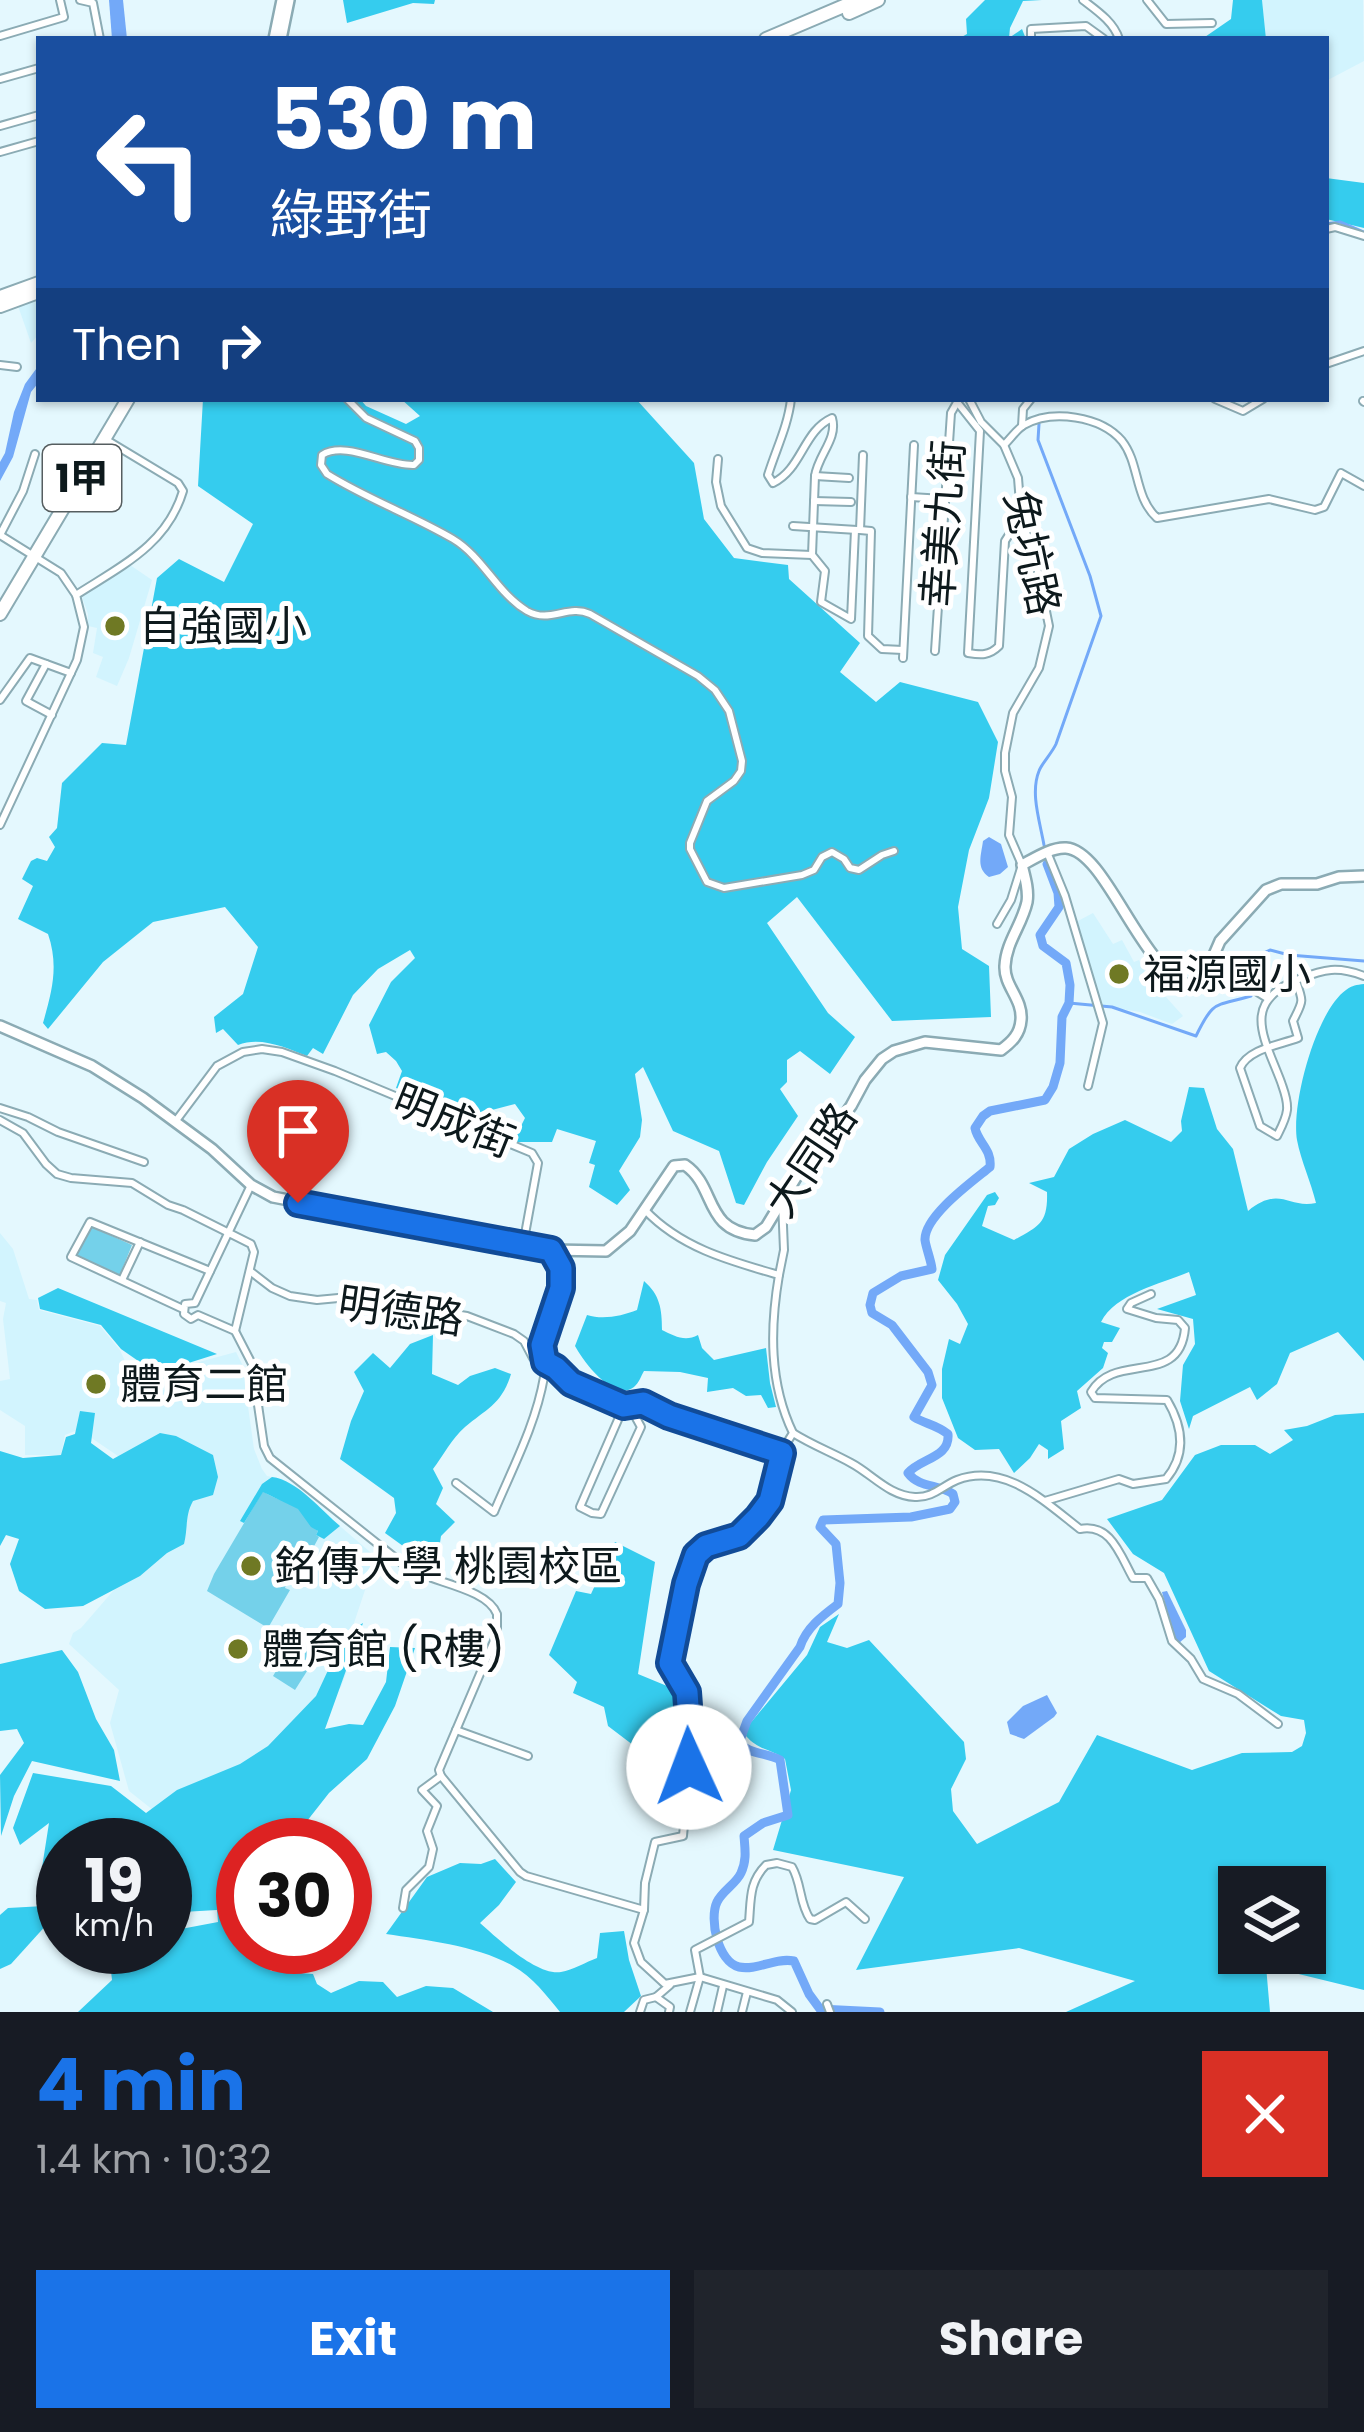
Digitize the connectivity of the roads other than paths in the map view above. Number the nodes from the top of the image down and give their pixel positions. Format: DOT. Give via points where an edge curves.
graph roads {
  1 [pos="60,0"];
  2 [pos="80,0"];
  3 [pos="285,0"];
  4 [pos="858,0"];
  5 [pos="878,0"];
  6 [pos="1083,0"];
  7 [pos="1147,0"];
  8 [pos="1212,22"];
  9 [pos="0,36"];
  10 [pos="99,36"];
  11 [pos="278,36"];
  12 [pos="773,36"];
  13 [pos="794,36"];
  14 [pos="1031,36"];
  15 [pos="1100,36"];
  16 [pos="1117,36"];
  17 [pos="36,69"];
  18 [pos="0,80"];
  19 [pos="36,116"];
  20 [pos="0,126"];
  21 [pos="36,142"];
  22 [pos="0,151"];
  23 [pos="1329,229"];
  24 [pos="1364,236"];
  25 [pos="36,288"];
  26 [pos="0,302"];
  27 [pos="1364,352"];
  28 [pos="1329,363"];
  29 [pos="0,364"];
  30 [pos="17,368"];
  31 [pos="126,402"];
  32 [pos="350,402"];
  33 [pos="790,402"];
  34 [pos="957,402"];
  35 [pos="959,402"];
  36 [pos="971,402"];
  37 [pos="1028,402"];
  38 [pos="1221,402"];
  39 [pos="1258,402"];
  40 [pos="1022,426"];
  41 [pos="105,439"];
  42 [pos="914,445"];
  43 [pos="1004,445"];
  44 [pos="35,454"];
  45 [pos="862,455"];
  46 [pos="718,459"];
  47 [pos="815,476"];
  48 [pos="849,478"];
  49 [pos="1364,486"];
  50 [pos="911,497"];
  51 [pos="943,499"];
  52 [pos="814,501"];
  53 [pos="851,502"];
  54 [pos="1021,516"];
  55 [pos="793,526"];
  56 [pos="813,527"];
  57 [pos="858,530"];
  58 [pos="0,535"];
  59 [pos="812,555"];
  60 [pos="34,556"];
  61 [pos="76,595"];
  62 [pos="0,614"];
  63 [pos="935,651"];
  64 [pos="46,664"];
  65 [pos="71,673"];
  66 [pos="0,700"];
  67 [pos="52,715"];
  68 [pos="1,820"];
  69 [pos="895,851"];
  70 [pos="1047,853"];
  71 [pos="1022,865"];
  72 [pos="1364,876"];
  73 [pos="997,924"];
  74 [pos="1211,963"];
  75 [pos="1364,976"];
  76 [pos="1295,981"];
  77 [pos="1268,998"];
  78 [pos="0,1025"];
  79 [pos="1269,1048"];
  80 [pos="1088,1086"];
  81 [pos="0,1108"];
  82 [pos="0,1120"];
  83 [pos="175,1122"];
  84 [pos="144,1162"];
  85 [pos="251,1185"];
  86 [pos="782,1198"];
  87 [pos="645,1210"];
  88 [pos="228,1233"];
  89 [pos="140,1242"];
  90 [pos="523,1245"];
  91 [pos="551,1250"];
  92 [pos="210,1271"];
  93 [pos="250,1271"];
  94 [pos="779,1275"];
  95 [pos="122,1280"];
  96 [pos="1151,1294"];
  97 [pos="195,1303"];
  98 [pos="183,1309"];
  99 [pos="198,1315"];
  100 [pos="235,1331"];
  101 [pos="545,1362"];
  102 [pos="627,1406"];
  103 [pos="793,1433"];
  104 [pos="782,1453"];
  105 [pos="456,1484"];
  106 [pos="1045,1501"];
  107 [pos="1278,1724"];
  108 [pos="456,1730"];
  109 [pos="528,1756"];
  110 [pos="442,1776"];
  111 [pos="403,1908"];
  112 [pos="644,1910"];
  113 [pos="865,1918"];
  114 [pos="700,1978"];
  115 [pos="673,1983"];
  116 [pos="723,1985"];
  117 [pos="747,1992"];
  118 [pos="656,1997"];
  119 [pos="769,1998"];
  120 [pos="790,2011"];
  121 [pos="640,2012"];
  122 [pos="670,2012"];
  123 [pos="690,2012"];
  124 [pos="717,2012"];
  125 [pos="742,2012"];
  126 [pos="766,2012"];
  1 -- 9 [label="street" via="64,17"];
  2 -- 10 [label="street" via="93,3"];
  3 -- 11 [label="street"];
  4 -- 12 [label="main road"];
  5 -- 13 [label="main road"];
  6 -- 16 [label="street"];
  7 -- 8 [label="street" via="1166,24"];
  14 -- 15 [label="street" via="1031,29 1086,26"];
  17 -- 18 [label="street"];
  19 -- 20 [label="street"];
  21 -- 22 [label="street"];
  23 -- 24 [label="street"];
  25 -- 26 [label="main road"];
  27 -- 28 [label="street"];
  29 -- 30 [label="street"];
  31 -- 41 [label="main road, 1甲"];
  32 -- 69 [label="street" via="415,442 419,460 397,466 332,448 322,454 327,474 453,539 528,611 590,614 698,676 725,703 741,771 707,801 691,837 707,882 724,888 802,875 832,852 859,870"];
  33 -- 47 [label="street" via="768,475 773,483 786,476 832,418"];
  34 -- 51 [label="street, 幸美九街"];
  35 -- 54 [label="street" via="980,431 968,652 980,656 999,646 1005,541"];
  36 -- 43 [label="street"];
  37 -- 40 [label="street"];
  38 -- 39 [label="street" via="1243,412"];
  40 -- 43 [label="street"];
  40 -- 49 [label="street" via="1065,416 1115,436 1156,518 1269,499 1315,510 1342,473"];
  41 -- 60 [label="main road, 1甲"];
  41 -- 61 [label="street" via="183,491 153,543"];
  42 -- 50 [label="street"];
  43 -- 54 [label="street, 兔坑路"];
  44 -- 58 [label="street"];
  45 -- 57 [label="street"];
  46 -- 59 [label="street" via="721,506 747,548"];
  47 -- 48 [label="street"];
  47 -- 52 [label="street"];
  50 -- 51 [label="street"];
  50 -- 57 [label="street" via="903,654 868,636 871,531"];
  51 -- 63 [label="street, 幸美九街"];
  52 -- 53 [label="street"];
  52 -- 56 [label="street"];
  54 -- 71 [label="street, 兔坑路" via="1049,626 1005,753 1009,835"];
  55 -- 56 [label="street"];
  56 -- 57 [label="street"];
  56 -- 59 [label="street"];
  57 -- 59 [label="street" via="851,619 821,602 825,571"];
  58 -- 60 [label="street"];
  60 -- 61 [label="street"];
  60 -- 62 [label="main road, 1甲"];
  61 -- 65 [label="street" via="84,627"];
  64 -- 65 [label="street"];
  64 -- 66 [label="street" via="30,658"];
  64 -- 67 [label="street" via="26,701"];
  65 -- 67 [label="street"];
  67 -- 68 [label="street"];
  70 -- 71 [label="street"];
  70 -- 74 [label="street" via="1069,848 1092,864 1178,980 1196,984"];
  70 -- 80 [label="street" via="1103,1023"];
  71 -- 73 [label="street"];
  71 -- 86 [label="street, 大同路" via="1027,903 1005,961 1019,1000 1018,1034 1001,1050 925,1042 882,1059"];
  72 -- 74 [label="street" via="1266,890 1220,941"];
  74 -- 77 [label="street"];
  75 -- 76 [label="street" via="1329,969"];
  76 -- 77 [label="street"];
  76 -- 79 [label="street" via="1303,1000 1294,1021 1298,1038"];
  77 -- 79 [label="street" via="1262,1022"];
  78 -- 83 [label="street, 大同路" via="92,1066"];
  79 -- 79 [label="street" via="1240,1068 1260,1126 1276,1136 1288,1103"];
  81 -- 84 [label="street"];
  82 -- 88 [label="street" via="23,1133 57,1174 133,1183"];
  83 -- 85 [label="street, 大同路"];
  83 -- 90 [label="street, 明成街" via="224,1061 253,1049 282,1052 532,1153 538,1163"];
  85 -- 88 [label="street"];
  85 -- 90 [label="street, 大同路" via="298,1203"];
  86 -- 87 [label="street, 大同路" via="761,1233 741,1233 722,1223 692,1167 680,1165"];
  86 -- 94 [label="street"];
  87 -- 91 [label="street, 大同路" via="606,1251"];
  87 -- 94 [label="street" via="715,1256"];
  88 -- 92 [label="street"];
  88 -- 93 [label="street" via="254,1248"];
  89 -- 92 [label="street"];
  89 -- 95 [label="street"];
  89 -- 95 [label="street" via="91,1222 71,1257"];
  90 -- 91 [label="street, 大同路"];
  91 -- 101 [label="street" via="561,1288 542,1345"];
  92 -- 97 [label="street"];
  93 -- 100 [label="street"];
  93 -- 101 [label="street, 明德路" via="290,1296 467,1316 514,1334"];
  94 -- 103 [label="street" via="772,1354"];
  95 -- 98 [label="street"];
  96 -- 106 [label="street" via="1127,1309 1178,1320 1185,1328 1179,1352 1158,1366 1110,1372 1091,1391 1095,1398 1168,1400 1180,1427 1177,1466 1166,1479 1119,1479"];
  97 -- 98 [label="street"];
  97 -- 99 [label="street"];
  98 -- 99 [label="street" via="188,1318"];
  99 -- 100 [label="street"];
  100 -- 108 [label="street" via="252,1364 271,1458 408,1568 477,1593 497,1615 497,1634"];
  101 -- 102 [label="street, 明德路" via="571,1383"];
  101 -- 105 [label="street" via="494,1512"];
  102 -- 102 [label="street" via="641,1426 601,1514 592,1513 580,1507"];
  102 -- 104 [label="street, 明德路" via="643,1403"];
  103 -- 104 [label="street"];
  103 -- 106 [label="street" via="917,1498 978,1475 1005,1478"];
  104 -- 112 [label="street" via="770,1501 739,1536 696,1555 686,1584 670,1663 687,1692 691,1748 682,1837 655,1842"];
  106 -- 107 [label="street" via="1080,1528 1109,1536 1133,1578 1153,1585 1172,1641 1203,1678"];
  108 -- 109 [label="street"];
  108 -- 110 [label="street"];
  110 -- 111 [label="street" via="422,1790 437,1806 428,1831 433,1849"];
  110 -- 112 [label="street" via="520,1872"];
  112 -- 115 [label="street" via="637,1954 660,1982"];
  113 -- 114 [label="street" via="846,1902 810,1919 795,1872 766,1865 749,1897 749,1922 695,1950"];
  114 -- 115 [label="street"];
  114 -- 116 [label="street"];
  114 -- 123 [label="street"];
  115 -- 118 [label="street"];
  116 -- 117 [label="street"];
  116 -- 124 [label="street"];
  117 -- 119 [label="street"];
  117 -- 125 [label="street"];
  118 -- 121 [label="street" via="644,2000"];
  118 -- 122 [label="street"];
  119 -- 120 [label="street"];
  119 -- 126 [label="street"];
}
